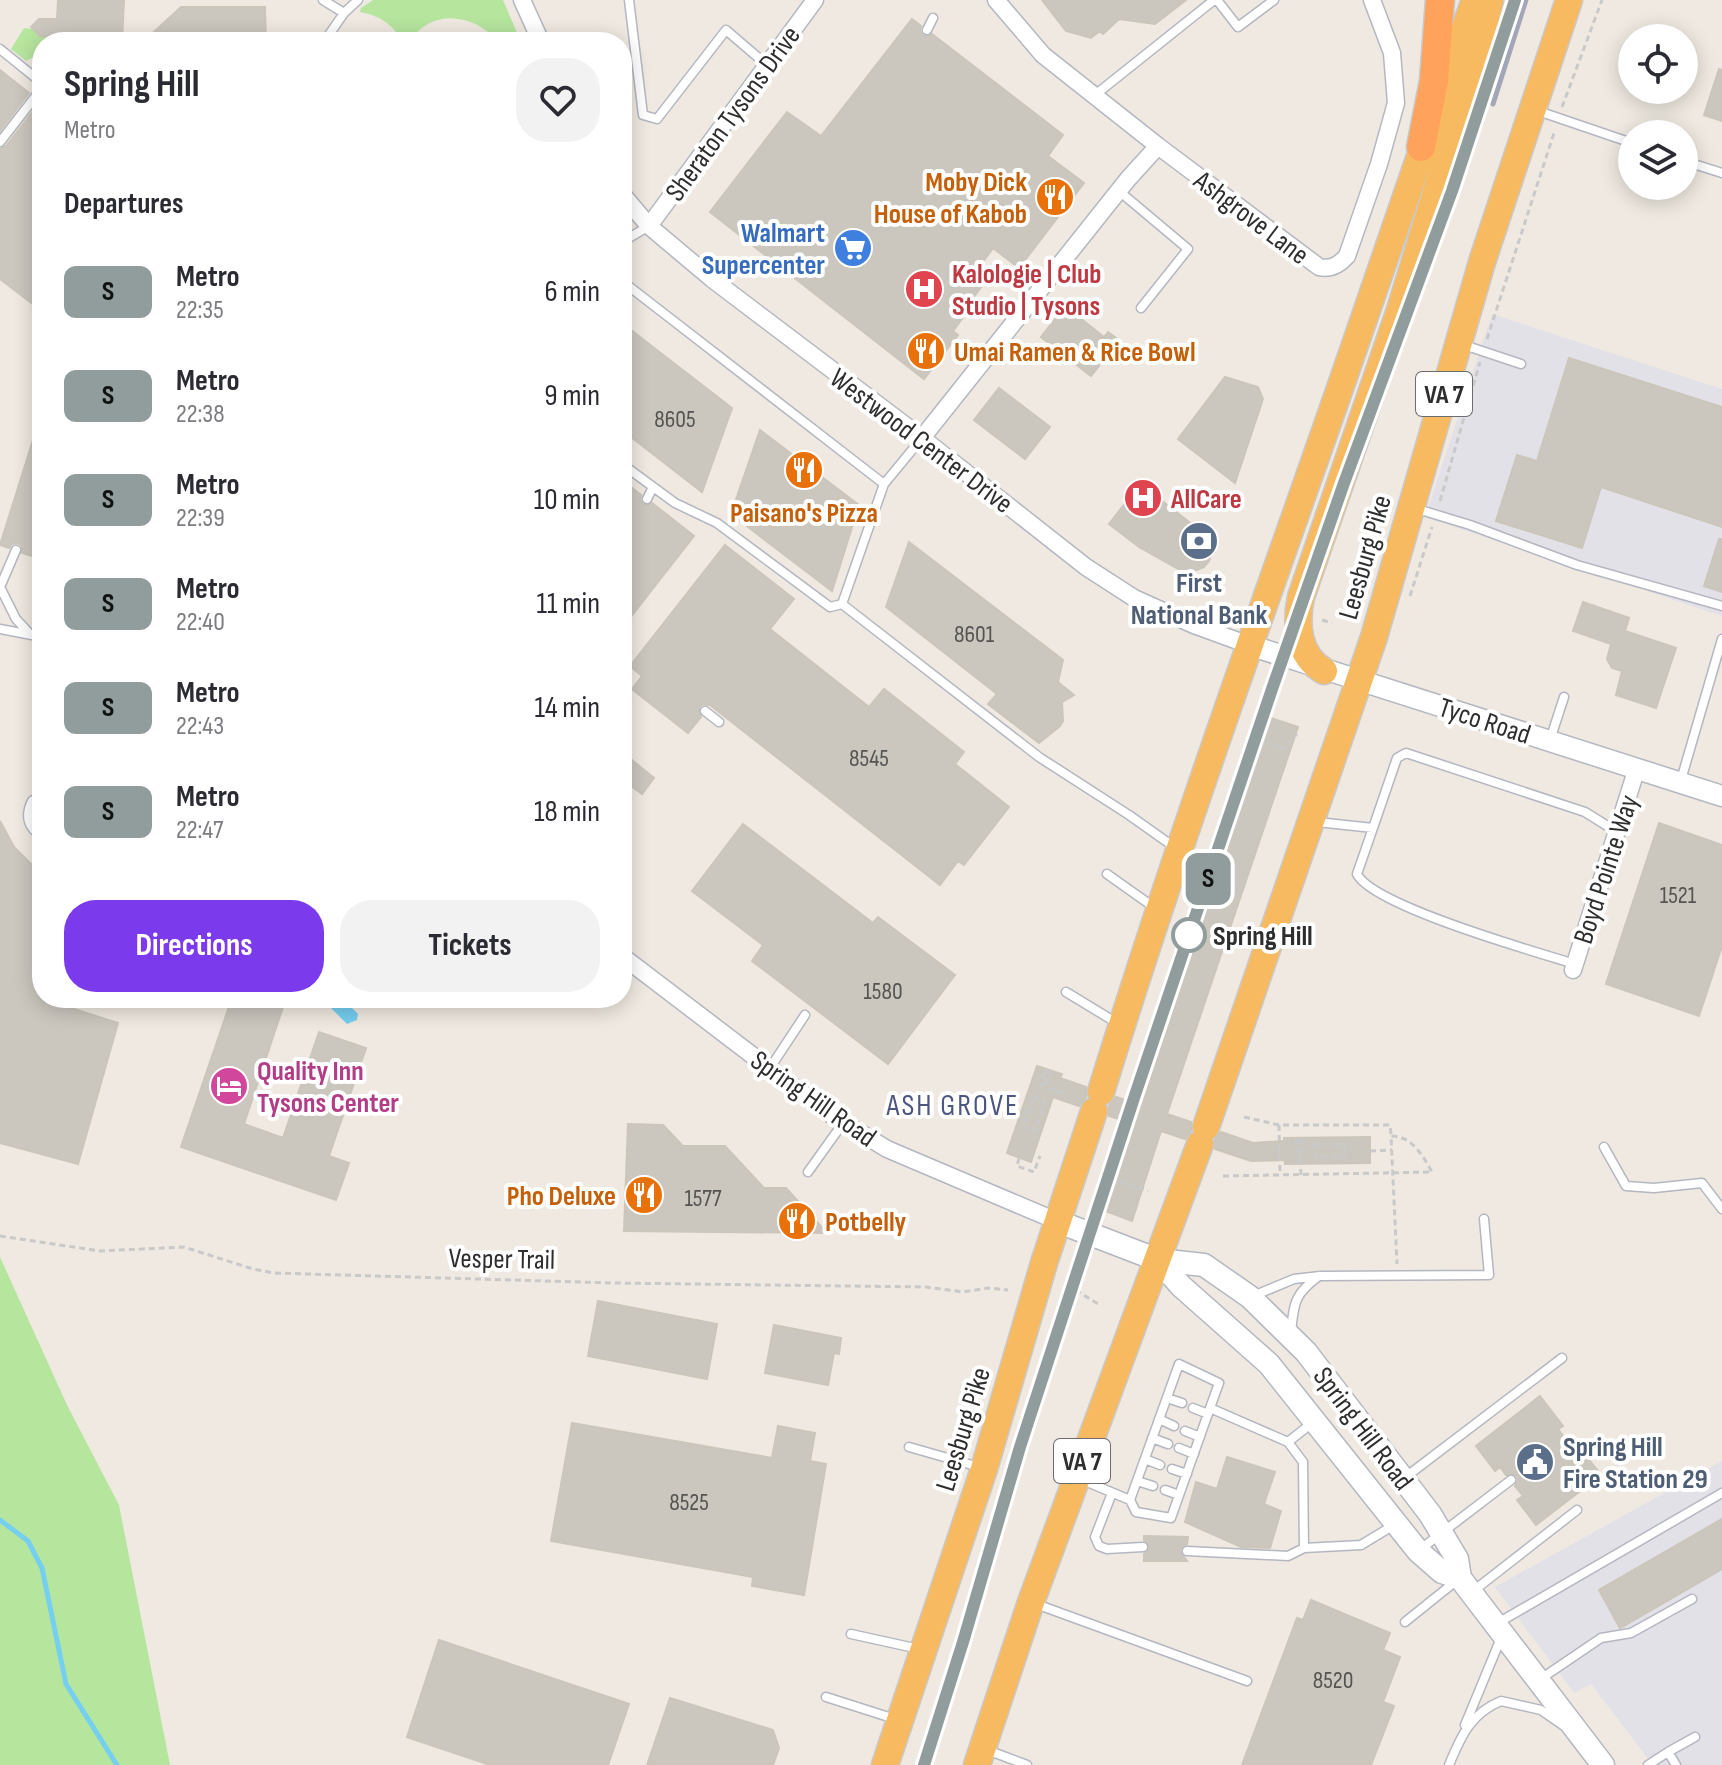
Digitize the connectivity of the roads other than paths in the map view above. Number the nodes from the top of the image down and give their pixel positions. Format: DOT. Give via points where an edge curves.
graph roads {
  1 [pos="323,0"];
  2 [pos="358,0"];
  3 [pos="522,0"];
  4 [pos="629,0"];
  5 [pos="815,0"];
  6 [pos="996,0"];
  7 [pos="1216,0"];
  8 [pos="1274,0"];
  9 [pos="1372,0"];
  10 [pos="1440,0"];
  11 [pos="1475,0"];
  12 [pos="1490,0"];
  13 [pos="1569,0"];
  14 [pos="344,13"];
  15 [pos="933,18"];
  16 [pos="927,30"];
  17 [pos="331,32"];
  18 [pos="536,32"];
  19 [pos="0,49"];
  20 [pos="768,66"];
  21 [pos="32,77"];
  22 [pos="1095,95"];
  23 [pos="32,99"];
  24 [pos="1533,109"];
  25 [pos="1618,138"];
  26 [pos="0,142"];
  27 [pos="1158,146"];
  28 [pos="1421,147"];
  29 [pos="1698,165"];
  30 [pos="1722,173"];
  31 [pos="1119,191"];
  32 [pos="632,206"];
  33 [pos="649,226"];
  34 [pos="632,236"];
  35 [pos="632,289"];
  36 [pos="1141,308"];
  37 [pos="1471,348"];
  38 [pos="1521,364"];
  39 [pos="922,438"];
  40 [pos="632,471"];
  41 [pos="884,484"];
  42 [pos="653,487"];
  43 [pos="647,499"];
  44 [pos="1424,511"];
  45 [pos="16,550"];
  46 [pos="0,587"];
  47 [pos="842,604"];
  48 [pos="1722,606"];
  49 [pos="0,629"];
  50 [pos="29,633"];
  51 [pos="32,634"];
  52 [pos="1722,639"];
  53 [pos="1249,645"];
  54 [pos="1324,671"];
  55 [pos="1359,681"];
  56 [pos="1564,697"];
  57 [pos="705,711"];
  58 [pos="719,722"];
  59 [pos="1549,741"];
  60 [pos="1637,768"];
  61 [pos="1680,783"];
  62 [pos="1722,796"];
  63 [pos="32,801"];
  64 [pos="1312,821"];
  65 [pos="32,828"];
  66 [pos="1373,828"];
  67 [pos="1617,832"];
  68 [pos="1180,852"];
  69 [pos="1107,874"];
  70 [pos="1160,910"];
  71 [pos="632,964"];
  72 [pos="1574,967"];
  73 [pos="1066,992"];
  74 [pos="805,1015"];
  75 [pos="1121,1025"];
  76 [pos="770,1068"];
  77 [pos="843,1122"];
  78 [pos="1604,1147"];
  79 [pos="808,1172"];
  80 [pos="1722,1209"];
  81 [pos="1484,1219"];
  82 [pos="1059,1222"];
  83 [pos="1158,1260"];
  84 [pos="1320,1276"];
  85 [pos="1250,1297"];
  86 [pos="1291,1335"];
  87 [pos="1562,1358"];
  88 [pos="1167,1398"];
  89 [pos="1182,1403"];
  90 [pos="1193,1408"];
  91 [pos="1209,1411"];
  92 [pos="1159,1419"];
  93 [pos="1315,1420"];
  94 [pos="1174,1426"];
  95 [pos="1185,1431"];
  96 [pos="1200,1437"];
  97 [pos="1152,1438"];
  98 [pos="1288,1442"];
  99 [pos="1168,1444"];
  100 [pos="909,1447"];
  101 [pos="1179,1448"];
  102 [pos="1194,1454"];
  103 [pos="1145,1459"];
  104 [pos="1160,1465"];
  105 [pos="984,1469"];
  106 [pos="1172,1469"];
  107 [pos="1187,1474"];
  108 [pos="1076,1478"];
  109 [pos="1403,1479"];
  110 [pos="1511,1480"];
  111 [pos="1137,1481"];
  112 [pos="1153,1486"];
  113 [pos="1165,1490"];
  114 [pos="1112,1493"];
  115 [pos="1722,1493"];
  116 [pos="1179,1495"];
  117 [pos="1130,1500"];
  118 [pos="1577,1510"];
  119 [pos="1394,1524"];
  120 [pos="1442,1532"];
  121 [pos="1143,1547"];
  122 [pos="1304,1548"];
  123 [pos="1187,1551"];
  124 [pos="1418,1551"];
  125 [pos="1466,1585"];
  126 [pos="1692,1599"];
  127 [pos="1031,1602"];
  128 [pos="1405,1622"];
  129 [pos="1499,1629"];
  130 [pos="851,1634"];
  131 [pos="924,1650"];
  132 [pos="1539,1680"];
  133 [pos="1247,1681"];
  134 [pos="826,1697"];
  135 [pos="900,1720"];
  136 [pos="1462,1733"];
  137 [pos="1695,1737"];
  138 [pos="1585,1742"];
  139 [pos="1668,1752"];
  140 [pos="980,1756"];
  141 [pos="885,1765"];
  142 [pos="1027,1765"];
  143 [pos="1449,1765"];
  144 [pos="1603,1765"];
  145 [pos="1648,1765"];
  146 [pos="1676,1765"];
  1 -- 14 [label="lane"];
  2 -- 14 [label="lane"];
  3 -- 18 [label="street"];
  4 -- 20 [label="lane" via="643,115 657,119 726,30"];
  5 -- 20 [label="street, Sheraton Tysons Drive"];
  6 -- 22 [label="street, Ashgrove Lane" via="1043,55"];
  7 -- 8 [label="lane" via="1238,27"];
  7 -- 22 [label="lane"];
  9 -- 27 [label="street, Ashgrove Lane" via="1392,53 1396,103 1341,263 1319,267"];
  10 -- 28 [label="highway" via="1434,81"];
  11 -- 28 [label="highway, Leesburg Pike"];
  12 -- 54 [label="highway" via="1400,310 1301,597 1298,619 1304,650"];
  13 -- 24 [label="highway, Leesburg Pike / VA 7"];
  14 -- 17 [label="lane"];
  15 -- 16 [label="lane"];
  19 -- 21 [label="lane"];
  20 -- 33 [label="street, Sheraton Tysons Drive"];
  22 -- 27 [label="street, Ashgrove Lane"];
  23 -- 26 [label="lane"];
  24 -- 25 [label="lane"];
  24 -- 37 [label="highway, Leesburg Pike / VA 7"];
  27 -- 31 [label="street"];
  28 -- 53 [label="highway, Leesburg Pike"];
  29 -- 30 [label="lane"];
  31 -- 36 [label="lane" via="1188,249"];
  31 -- 39 [label="street"];
  32 -- 33 [label="street, Westwood Center Drive"];
  33 -- 34 [label="lane"];
  33 -- 39 [label="street, Westwood Center Drive"];
  35 -- 41 [label="lane"];
  37 -- 38 [label="lane"];
  37 -- 44 [label="highway, Leesburg Pike / VA 7"];
  39 -- 41 [label="lane"];
  39 -- 53 [label="street, Westwood Center Drive" via="1122,590"];
  40 -- 42 [label="lane"];
  41 -- 47 [label="lane"];
  42 -- 43 [label="lane"];
  42 -- 47 [label="lane" via="717,523 830,607"];
  44 -- 48 [label="lane" via="1577,565"];
  44 -- 55 [label="highway, Leesburg Pike / VA 7"];
  45 -- 46 [label="lane"];
  46 -- 50 [label="lane"];
  47 -- 68 [label="lane" via="1039,757"];
  49 -- 50 [label="lane"];
  50 -- 51 [label="lane"];
  52 -- 61 [label="lane"];
  53 -- 54 [label="street, Tyco Road"];
  53 -- 68 [label="highway, Leesburg Pike"];
  54 -- 55 [label="street, Tyco Road"];
  55 -- 59 [label="street, Tyco Road"];
  55 -- 64 [label="highway, Leesburg Pike / VA 7"];
  56 -- 59 [label="lane"];
  57 -- 58 [label="lane"];
  59 -- 60 [label="street, Tyco Road"];
  60 -- 61 [label="street, Tyco Road"];
  60 -- 67 [label="street, Boyd Pointe Way"];
  61 -- 62 [label="street, Tyco Road"];
  63 -- 65 [label="lane" via="27,818"];
  64 -- 66 [label="lane"];
  64 -- 83 [label="highway, Leesburg Pike / VA 7"];
  66 -- 67 [label="lane" via="1397,758 1406,753 1585,812"];
  66 -- 72 [label="lane" via="1357,874 1368,886 1416,910"];
  67 -- 72 [label="street, Boyd Pointe Way"];
  68 -- 70 [label="highway, Leesburg Pike"];
  69 -- 70 [label="lane"];
  70 -- 75 [label="highway, Leesburg Pike"];
  71 -- 76 [label="street, Spring Hill Road"];
  73 -- 75 [label="lane"];
  74 -- 76 [label="lane"];
  75 -- 82 [label="highway, Leesburg Pike"];
  76 -- 77 [label="street, Spring Hill Road"];
  77 -- 79 [label="lane"];
  77 -- 82 [label="street, Spring Hill Road" via="915,1163"];
  78 -- 80 [label="lane" via="1626,1186 1702,1183"];
  81 -- 84 [label="lane" via="1489,1275"];
  82 -- 83 [label="main road, Spring Hill Road"];
  82 -- 105 [label="highway, Leesburg Pike"];
  83 -- 85 [label="main road, Spring Hill Road" via="1204,1265"];
  83 -- 93 [label="main road, Spring Hill Road" via="1269,1364"];
  83 -- 108 [label="highway, Leesburg Pike / VA 7"];
  84 -- 85 [label="lane" via="1294,1279"];
  84 -- 86 [label="lane" via="1297,1298"];
  85 -- 86 [label="main road, Spring Hill Road"];
  86 -- 109 [label="main road, Spring Hill Road"];
  87 -- 109 [label="lane"];
  88 -- 89 [label="lane"];
  88 -- 91 [label="lane" via="1179,1364 1219,1383"];
  88 -- 92 [label="lane"];
  90 -- 91 [label="lane"];
  91 -- 96 [label="lane"];
  91 -- 98 [label="lane"];
  92 -- 94 [label="lane"];
  92 -- 97 [label="lane"];
  93 -- 98 [label="lane"];
  93 -- 119 [label="main road, Spring Hill Road"];
  95 -- 96 [label="lane"];
  96 -- 102 [label="lane"];
  97 -- 99 [label="lane"];
  97 -- 103 [label="lane"];
  98 -- 122 [label="lane" via="1303,1462"];
  100 -- 105 [label="lane"];
  101 -- 102 [label="lane"];
  102 -- 107 [label="lane"];
  103 -- 104 [label="lane"];
  103 -- 111 [label="lane"];
  105 -- 131 [label="highway, Leesburg Pike"];
  106 -- 107 [label="lane"];
  107 -- 116 [label="lane"];
  108 -- 114 [label="lane"];
  108 -- 127 [label="highway, Leesburg Pike / VA 7"];
  109 -- 120 [label="main road, Spring Hill Road"];
  110 -- 120 [label="lane"];
  111 -- 112 [label="lane"];
  111 -- 117 [label="lane"];
  113 -- 116 [label="lane"];
  114 -- 117 [label="lane"];
  114 -- 121 [label="lane" via="1095,1537 1099,1546"];
  115 -- 129 [label="lane"];
  116 -- 117 [label="lane" via="1171,1518 1136,1512"];
  118 -- 125 [label="lane"];
  119 -- 122 [label="lane" via="1361,1545"];
  119 -- 124 [label="main road, Spring Hill Road"];
  120 -- 124 [label="lane"];
  120 -- 125 [label="main road, Spring Hill Road"];
  122 -- 123 [label="lane" via="1288,1556"];
  124 -- 125 [label="main road, Spring Hill Road"];
  125 -- 128 [label="lane"];
  125 -- 129 [label="main road, Spring Hill Road"];
  126 -- 132 [label="lane" via="1631,1633 1601,1638"];
  127 -- 133 [label="lane"];
  127 -- 140 [label="highway, Leesburg Pike / VA 7"];
  129 -- 132 [label="main road, Spring Hill Road"];
  129 -- 136 [label="lane"];
  130 -- 131 [label="lane"];
  131 -- 135 [label="highway, Leesburg Pike"];
  132 -- 138 [label="main road, Spring Hill Road"];
  134 -- 135 [label="lane"];
  135 -- 141 [label="highway, Leesburg Pike"];
  136 -- 138 [label="lane" via="1477,1715 1501,1701 1541,1710"];
  136 -- 143 [label="lane"];
  137 -- 139 [label="lane"];
  138 -- 144 [label="main road, Spring Hill Road"];
  139 -- 145 [label="lane"];
  139 -- 146 [label="lane"];
  140 -- 142 [label="lane"];
}
